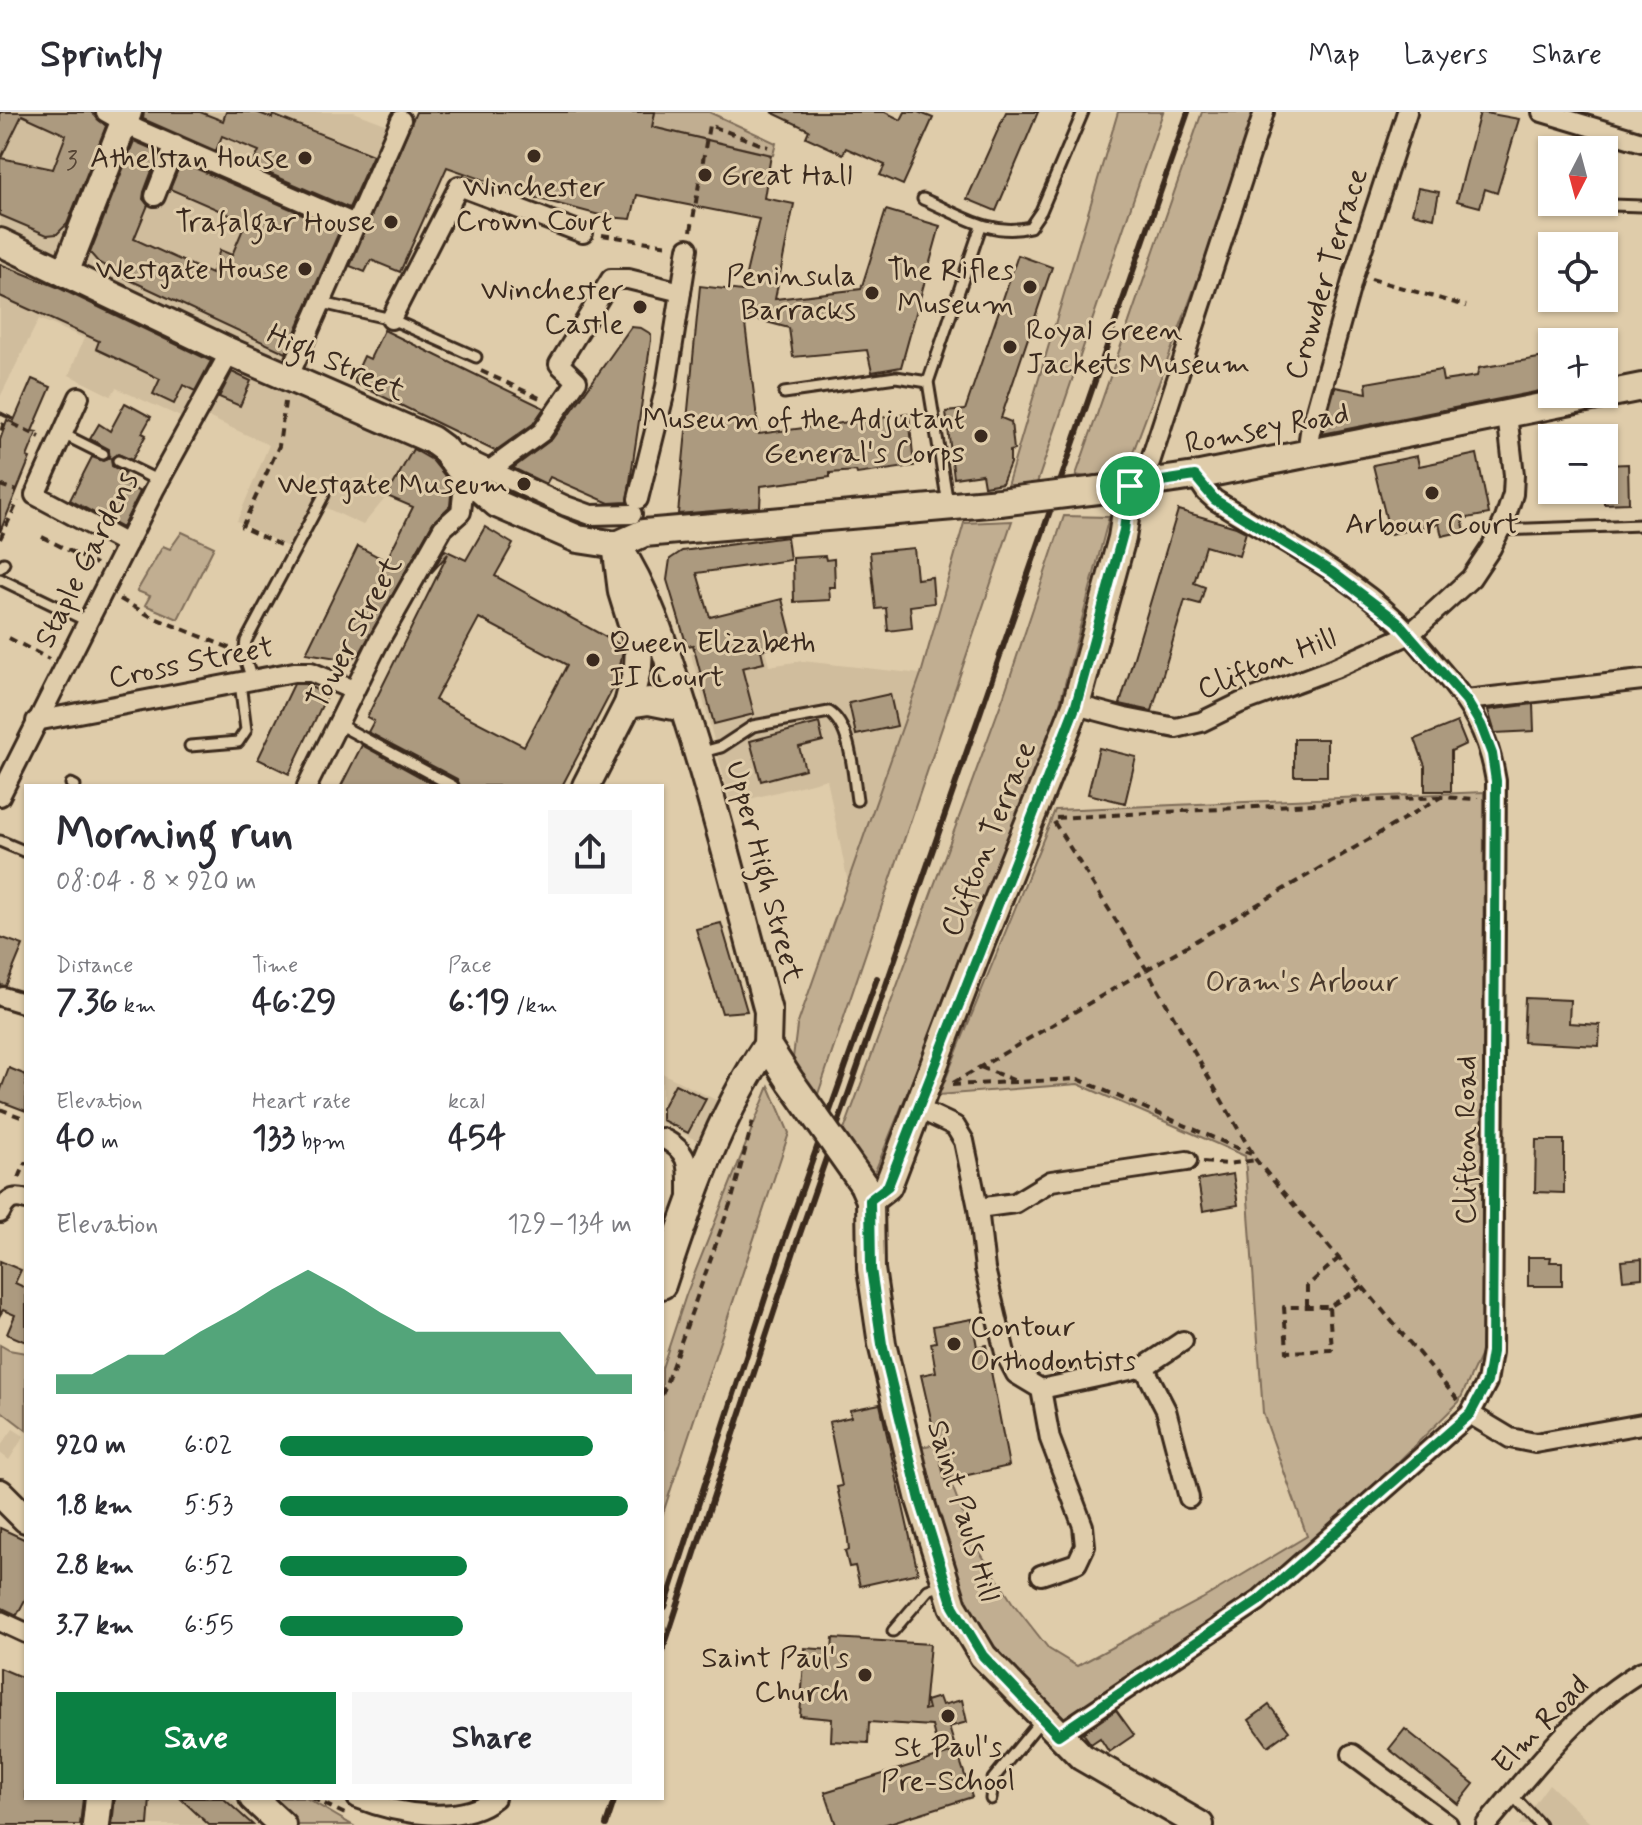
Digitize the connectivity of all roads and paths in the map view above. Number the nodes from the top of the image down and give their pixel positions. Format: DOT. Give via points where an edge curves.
graph roads {
  1 [pos="1083,112"];
  2 [pos="1264,112"];
  3 [pos="1407,112"];
  4 [pos="1542,112"];
  5 [pos="120,115"];
  6 [pos="402,116"];
  7 [pos="1642,142"];
  8 [pos="175,145"];
  9 [pos="768,147"];
  10 [pos="155,196"];
  11 [pos="923,199"];
  12 [pos="1618,205"];
  13 [pos="1642,206"];
  14 [pos="696,207"];
  15 [pos="355,224"];
  16 [pos="981,226"];
  17 [pos="583,233"];
  18 [pos="651,242"];
  19 [pos="5,248"];
  20 [pos="688,248"];
  21 [pos="65,273"];
  22 [pos="1388,285"];
  23 [pos="681,292"];
  24 [pos="322,303"];
  25 [pos="1466,306"];
  26 [pos="391,319"];
  27 [pos="230,352"];
  28 [pos="476,357"];
  29 [pos="928,382"];
  30 [pos="1642,387"];
  31 [pos="287,388"];
  32 [pos="784,393"];
  33 [pos="79,397"];
  34 [pos="0,413"];
  35 [pos="1507,414"];
  36 [pos="6,416"];
  37 [pos="0,435"];
  38 [pos="59,439"];
  39 [pos="1307,453"];
  40 [pos="103,454"];
  41 [pos="118,461"];
  42 [pos="478,473"];
  43 [pos="1195,476"];
  44 [pos="159,481"];
  45 [pos="1130,486"];
  46 [pos="29,493"];
  47 [pos="324,495"];
  48 [pos="497,504"];
  49 [pos="949,508"];
  50 [pos="461,512"];
  51 [pos="1642,525"];
  52 [pos="1500,530"];
  53 [pos="42,537"];
  54 [pos="0,539"];
  55 [pos="127,544"];
  56 [pos="617,545"];
  57 [pos="295,552"];
  58 [pos="0,579"];
  59 [pos="108,581"];
  60 [pos="87,621"];
  61 [pos="1410,634"];
  62 [pos="9,638"];
  63 [pos="220,644"];
  64 [pos="64,667"];
  65 [pos="1642,680"];
  66 [pos="246,681"];
  67 [pos="353,690"];
  68 [pos="1466,700"];
  69 [pos="628,704"];
  70 [pos="1076,705"];
  71 [pos="684,708"];
  72 [pos="36,721"];
  73 [pos="338,724"];
  74 [pos="190,746"];
  75 [pos="699,753"];
  76 [pos="308,784"];
  77 [pos="449,784"];
  78 [pos="587,784"];
  79 [pos="0,794"];
  80 [pos="1441,797"];
  81 [pos="857,800"];
  82 [pos="1496,804"];
  83 [pos="0,841"];
  84 [pos="24,851"];
  85 [pos="1147,970"];
  86 [pos="3,997"];
  87 [pos="24,1003"];
  88 [pos="767,1045"];
  89 [pos="980,1067"];
  90 [pos="1019,1082"];
  91 [pos="0,1109"];
  92 [pos="756,1109"];
  93 [pos="919,1109"];
  94 [pos="24,1118"];
  95 [pos="664,1139"];
  96 [pos="1255,1158"];
  97 [pos="1187,1161"];
  98 [pos="1228,1164"];
  99 [pos="866,1192"];
  100 [pos="24,1199"];
  101 [pos="689,1205"];
  102 [pos="978,1208"];
  103 [pos="0,1213"];
  104 [pos="1339,1258"];
  105 [pos="664,1279"];
  106 [pos="1363,1286"];
  107 [pos="1307,1307"];
  108 [pos="1329,1307"];
  109 [pos="1183,1341"];
  110 [pos="1144,1367"];
  111 [pos="664,1389"];
  112 [pos="1041,1389"];
  113 [pos="1470,1414"];
  114 [pos="1642,1424"];
  115 [pos="0,1493"];
  116 [pos="1189,1498"];
  117 [pos="24,1517"];
  118 [pos="1041,1575"];
  119 [pos="947,1582"];
  120 [pos="0,1621"];
  121 [pos="893,1631"];
  122 [pos="24,1632"];
  123 [pos="1642,1671"];
  124 [pos="1050,1727"];
  125 [pos="1352,1754"];
  126 [pos="1512,1795"];
  127 [pos="991,1799"];
  128 [pos="99,1800"];
  129 [pos="255,1800"];
  130 [pos="316,1800"];
  131 [pos="363,1800"];
  132 [pos="494,1800"];
  133 [pos="353,1818"];
  134 [pos="96,1825"];
  135 [pos="282,1825"];
  136 [pos="1200,1825"];
  137 [pos="1448,1825"];
  138 [pos="1486,1825"];
  139 [pos="1540,1825"];
  1 -- 16 [label="lane" via="1030,227 1013,231"];
  2 -- 45 [label="street" via="1150,462"];
  3 -- 39 [label="street, Crowder Terrace" via="1354,274"];
  4 -- 7 [label="street"];
  5 -- 8 [label="street"];
  5 -- 21 [label="main road"];
  6 -- 15 [label="street"];
  8 -- 10 [label="street"];
  8 -- 15 [label="street"];
  9 -- 14 [label="path" via="709,125"];
  11 -- 16 [label="lane"];
  12 -- 13 [label="lane"];
  15 -- 24 [label="street"];
  16 -- 29 [label="lane"];
  17 -- 18 [label="path"];
  17 -- 26 [label="street" via="459,186"];
  19 -- 21 [label="main road, High Street"];
  20 -- 23 [label="street"];
  21 -- 27 [label="main road, High Street"];
  22 -- 25 [label="path"];
  23 -- 42 [label="street" via="611,279 559,364 577,381 542,432"];
  23 -- 42 [label="street" via="666,387 635,506 591,515"];
  24 -- 26 [label="lane"];
  24 -- 31 [label="street"];
  26 -- 28 [label="lane"];
  27 -- 31 [label="main road, High Street"];
  27 -- 44 [label="street, Staple Gardens"];
  29 -- 32 [label="lane" via="896,377"];
  29 -- 49 [label="lane"];
  30 -- 35 [label="main road, Romsey Road"];
  31 -- 42 [label="main road, High Street" via="432,440"];
  31 -- 57 [label="path" via="279,446 242,527"];
  33 -- 38 [label="street"];
  34 -- 36 [label="path"];
  35 -- 39 [label="main road, Romsey Road"];
  35 -- 52 [label="street, Clifton Hill" via="1513,484"];
  36 -- 37 [label="path"];
  36 -- 38 [label="path" via="11,423"];
  38 -- 40 [label="lane"];
  38 -- 46 [label="street"];
  39 -- 43 [label="main road, Romsey Road"];
  41 -- 44 [label="lane"];
  42 -- 48 [label="main road, High Street"];
  42 -- 50 [label="street"];
  43 -- 45 [label="main road, Romsey Road"];
  43 -- 61 [label="street, Clifton Road" via="1215,500 1332,572"];
  44 -- 55 [label="street, Staple Gardens"];
  45 -- 49 [label="main road, Romsey Road, bridge"];
  45 -- 70 [label="main road, Clifton Terrace" via="1124,530"];
  46 -- 54 [label="path"];
  46 -- 55 [label="street"];
  47 -- 57 [label="lane"];
  48 -- 50 [label="street"];
  48 -- 56 [label="main road, High Street" via="578,539"];
  49 -- 56 [label="main road, Romsey Road" via="644,533"];
  50 -- 67 [label="street, Tower Street" via="443,528"];
  51 -- 52 [label="lane"];
  52 -- 61 [label="street, Clifton Hill" via="1471,578"];
  53 -- 59 [label="path"];
  55 -- 59 [label="street, Staple Gardens"];
  56 -- 69 [label="main road" via="622,592 639,647"];
  56 -- 71 [label="main road, Upper High Street" via="664,641"];
  57 -- 66 [label="lane" via="246,641"];
  58 -- 60 [label="lane"];
  59 -- 60 [label="street, Staple Gardens"];
  59 -- 63 [label="path" via="150,616"];
  60 -- 64 [label="street, Staple Gardens"];
  61 -- 68 [label="street, Clifton Road"];
  61 -- 70 [label="street, Clifton Hill" via="1176,728"];
  62 -- 64 [label="path"];
  64 -- 72 [label="street, Staple Gardens"];
  65 -- 68 [label="street"];
  66 -- 67 [label="street, Cross Street" via="311,672"];
  66 -- 72 [label="street, Cross Street"];
  66 -- 74 [label="lane" via="246,730 238,742"];
  67 -- 73 [label="street, Tower Street"];
  68 -- 82 [label="street, Clifton Road" via="1492,754"];
  69 -- 71 [label="main road" via="649,701"];
  69 -- 78 [label="main road"];
  70 -- 93 [label="main road, Clifton Terrace"];
  71 -- 75 [label="main road, Upper High Street"];
  72 -- 79 [label="street, Staple Gardens"];
  73 -- 76 [label="street, Tower Street"];
  73 -- 77 [label="lane"];
  75 -- 81 [label="lane" via="721,747 753,726 829,712 837,717 850,748"];
  75 -- 88 [label="main road, Upper High Street" via="768,1011"];
  80 -- 82 [label="path"];
  80 -- 85 [label="path"];
  80 -- 85 [label="path" via="1052,818"];
  82 -- 113 [label="street, Clifton Road" via="1492,1352 1487,1382"];
  83 -- 84 [label="lane"];
  85 -- 89 [label="path"];
  85 -- 96 [label="path"];
  86 -- 87 [label="street"];
  88 -- 99 [label="main road, bridge"];
  88 -- 101 [label="main road"];
  89 -- 90 [label="path"];
  89 -- 90 [label="path" via="949,1085"];
  90 -- 96 [label="path" via="1078,1079"];
  91 -- 94 [label="path"];
  92 -- 111 [label="path" via="732,1199"];
  93 -- 99 [label="main road, Clifton Terrace" via="888,1186"];
  93 -- 102 [label="street" via="955,1126 964,1141"];
  95 -- 101 [label="street" via="684,1154"];
  96 -- 98 [label="path"];
  96 -- 104 [label="path"];
  97 -- 102 [label="street" via="1051,1181 1015,1203"];
  99 -- 119 [label="main road, Saint Pauls Hill" via="882,1344 920,1500"];
  100 -- 103 [label="street" via="9,1199"];
  101 -- 105 [label="main road"];
  102 -- 112 [label="street" via="985,1269 1005,1353 1016,1374"];
  104 -- 106 [label="path"];
  104 -- 107 [label="path" via="1307,1286"];
  106 -- 108 [label="path"];
  106 -- 113 [label="path"];
  107 -- 108 [label="path"];
  107 -- 108 [label="path" via="1284,1307 1287,1352 1332,1350"];
  109 -- 110 [label="street"];
  110 -- 112 [label="street"];
  110 -- 116 [label="street" via="1166,1410"];
  112 -- 118 [label="street" via="1050,1439 1083,1526 1085,1546 1077,1563"];
  113 -- 114 [label="street" via="1510,1438 1535,1443"];
  113 -- 124 [label="street, Clifton Road" via="1258,1601"];
  115 -- 117 [label="main road"];
  119 -- 121 [label="lane" via="928,1590"];
  119 -- 124 [label="main road, Saint Pauls Hill" via="953,1606 983,1656"];
  120 -- 122 [label="street"];
  123 -- 126 [label="street, Elm Road" via="1558,1742"];
  124 -- 127 [label="lane" via="993,1779"];
  124 -- 136 [label="main road, Saint Pauls Hill" via="1082,1757"];
  125 -- 137 [label="street"];
  126 -- 138 [label="street, Elm Road"];
  126 -- 139 [label="lane"];
  128 -- 134 [label="main road"];
  129 -- 135 [label="main road"];
  130 -- 133 [label="path"];
  131 -- 132 [label="street" via="449,1824 477,1815"];
}
